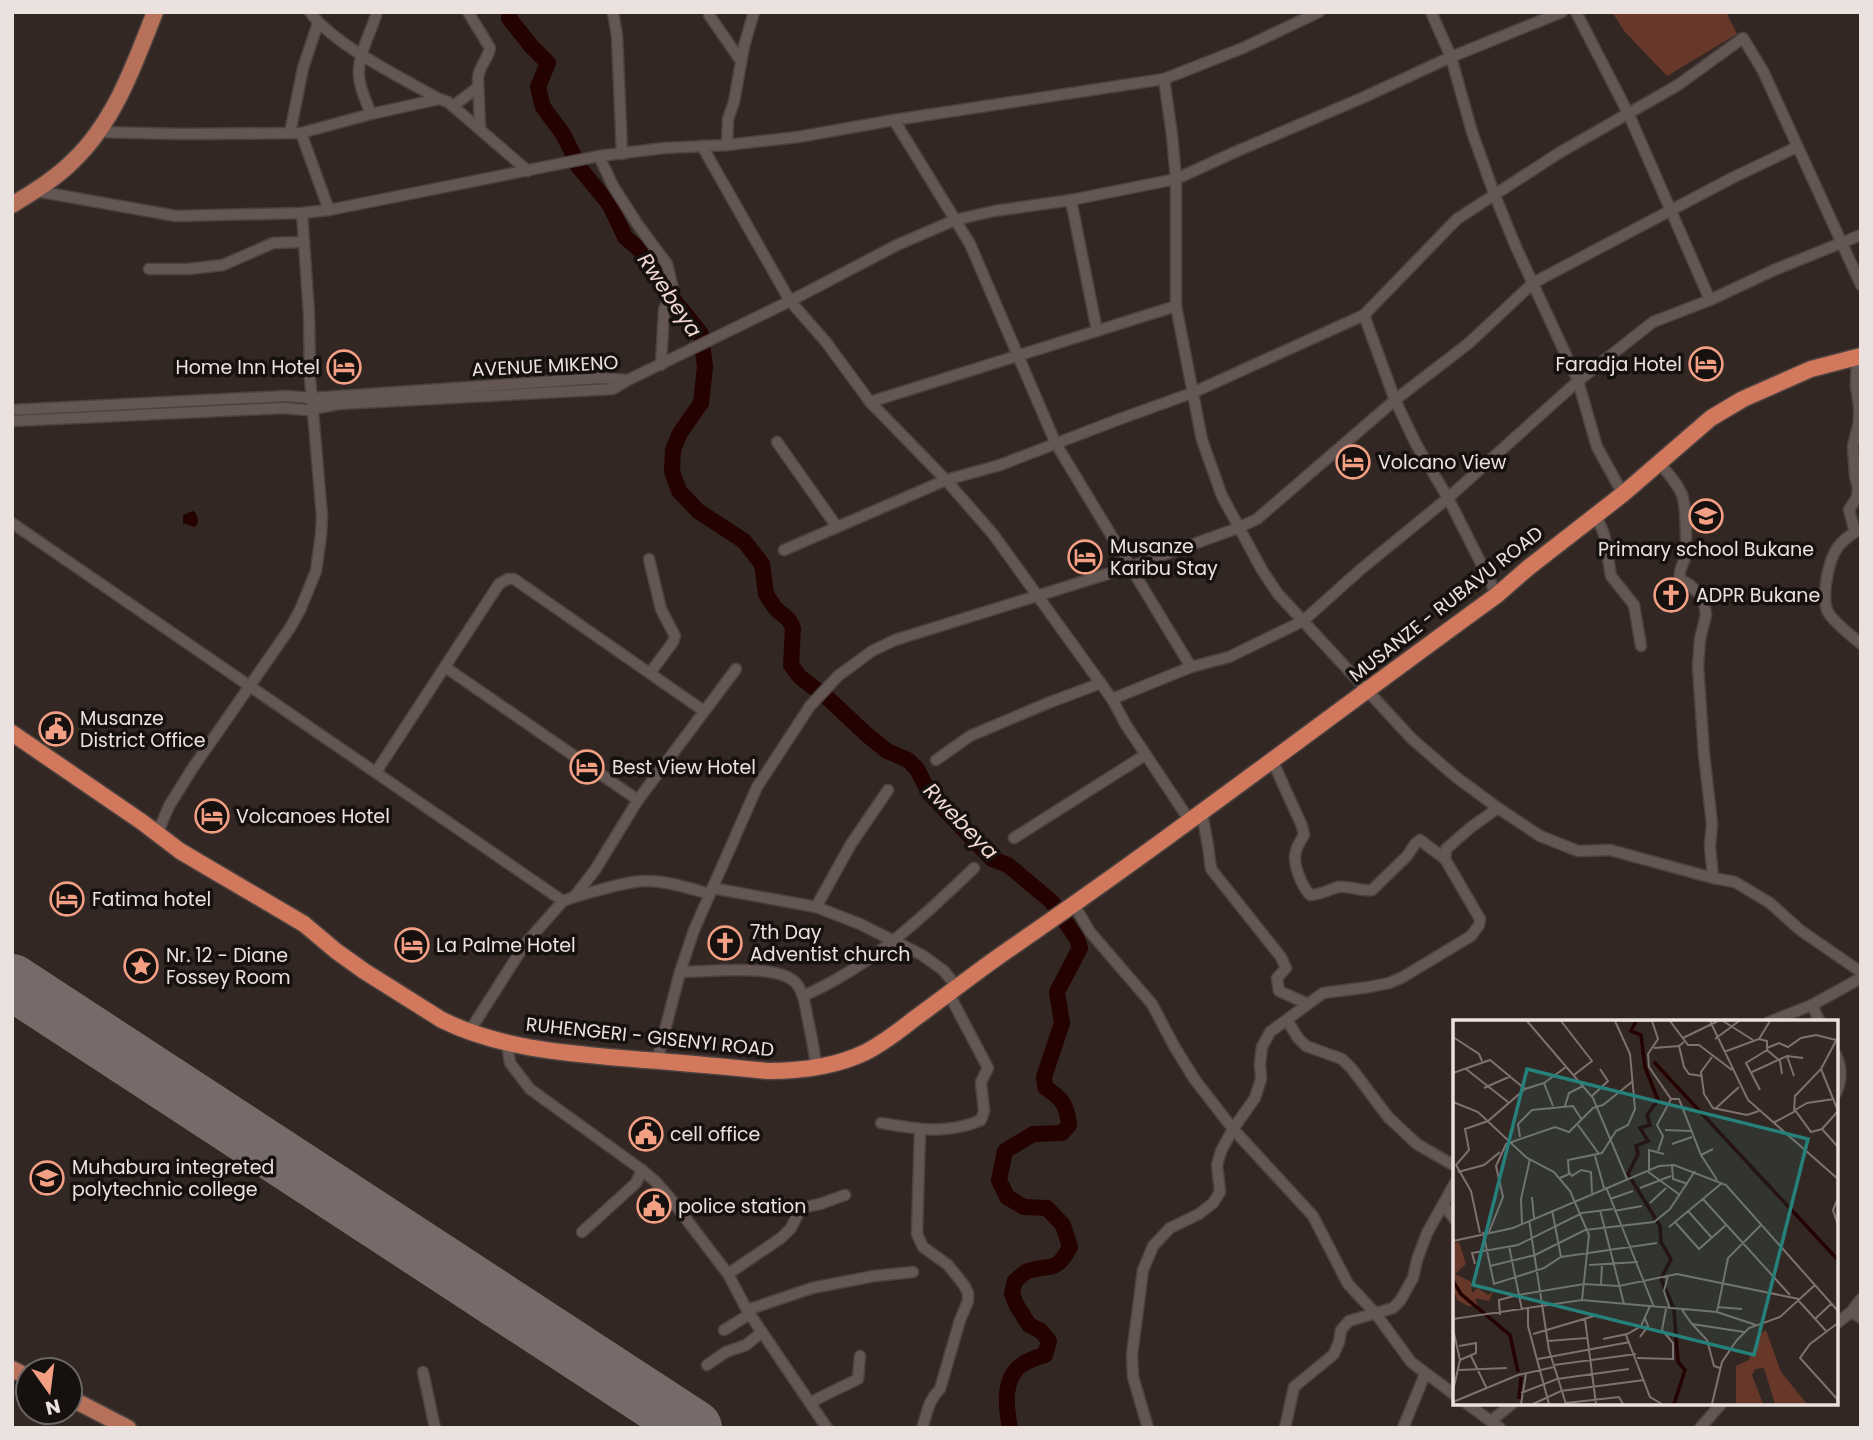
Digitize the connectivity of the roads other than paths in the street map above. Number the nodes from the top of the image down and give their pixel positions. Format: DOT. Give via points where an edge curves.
graph roads {
  1 [pos="155,12"];
  2 [pos="310,12"];
  3 [pos="377,12"];
  4 [pos="468,12"];
  5 [pos="613,12"];
  6 [pos="711,12"];
  7 [pos="754,12"];
  8 [pos="1319,12"];
  9 [pos="1432,12"];
  10 [pos="1562,12"];
  11 [pos="1576,12"];
  12 [pos="318,23"];
  13 [pos="361,54"];
  14 [pos="1451,57"];
  15 [pos="741,61"];
  16 [pos="1164,79"];
  17 [pos="477,88"];
  18 [pos="439,99"];
  19 [pos="453,106"];
  20 [pos="371,114"];
  21 [pos="1629,115"];
  22 [pos="894,120"];
  23 [pos="480,129"];
  24 [pos="99,132"];
  25 [pos="290,133"];
  26 [pos="301,133"];
  27 [pos="727,145"];
  28 [pos="702,146"];
  29 [pos="1797,147"];
  30 [pos="622,153"];
  31 [pos="599,156"];
  32 [pos="527,171"];
  33 [pos="1176,179"];
  34 [pos="36,190"];
  35 [pos="1495,196"];
  36 [pos="1071,200"];
  37 [pos="12,205"];
  38 [pos="329,210"];
  39 [pos="1670,212"];
  40 [pos="302,213"];
  41 [pos="955,220"];
  42 [pos="1861,235"];
  43 [pos="304,242"];
  44 [pos="1842,244"];
  45 [pos="149,269"];
  46 [pos="1533,283"];
  47 [pos="1861,285"];
  48 [pos="1710,300"];
  49 [pos="790,301"];
  50 [pos="1176,306"];
  51 [pos="1364,315"];
  52 [pos="1097,331"];
  53 [pos="1017,355"];
  54 [pos="1859,357"];
  55 [pos="661,365"];
  56 [pos="1578,381"];
  57 [pos="1192,393"];
  58 [pos="1395,400"];
  59 [pos="870,402"];
  60 [pos="312,403"];
  61 [pos="12,410"];
  62 [pos="12,421"];
  63 [pos="777,442"];
  64 [pos="1056,444"];
  65 [pos="1659,463"];
  66 [pos="946,480"];
  67 [pos="1623,494"];
  68 [pos="1448,498"];
  69 [pos="1596,515"];
  70 [pos="12,523"];
  71 [pos="837,527"];
  72 [pos="1238,528"];
  73 [pos="784,550"];
  74 [pos="649,559"];
  75 [pos="1130,566"];
  76 [pos="1497,594"];
  77 [pos="1038,595"];
  78 [pos="1303,621"];
  79 [pos="1861,644"];
  80 [pos="1641,646"];
  81 [pos="445,667"];
  82 [pos="1191,667"];
  83 [pos="736,669"];
  84 [pos="650,673"];
  85 [pos="1101,683"];
  86 [pos="249,685"];
  87 [pos="1368,691"];
  88 [pos="1112,699"];
  89 [pos="704,711"];
  90 [pos="12,733"];
  91 [pos="1145,755"];
  92 [pos="936,760"];
  93 [pos="1273,762"];
  94 [pos="376,772"];
  95 [pos="888,790"];
  96 [pos="638,800"];
  97 [pos="1498,808"];
  98 [pos="1196,817"];
  99 [pos="157,834"];
  100 [pos="1014,838"];
  101 [pos="1444,859"];
  102 [pos="974,869"];
  103 [pos="1713,878"];
  104 [pos="711,891"];
  105 [pos="574,897"];
  106 [pos="564,901"];
  107 [pos="1070,906"];
  108 [pos="816,907"];
  109 [pos="1039,928"];
  110 [pos="892,942"];
  111 [pos="680,972"];
  112 [pos="1861,972"];
  113 [pos="1861,978"];
  114 [pos="953,991"];
  115 [pos="803,996"];
  116 [pos="1308,1004"];
  117 [pos="1812,1005"];
  118 [pos="1287,1020"];
  119 [pos="1774,1020"];
  120 [pos="1819,1020"];
  121 [pos="469,1032"];
  122 [pos="507,1043"];
  123 [pos="657,1061"];
  124 [pos="1838,1061"];
  125 [pos="816,1068"];
  126 [pos="1838,1088"];
  127 [pos="881,1123"];
  128 [pos="1233,1129"];
  129 [pos="920,1130"];
  130 [pos="1453,1165"];
  131 [pos="642,1170"];
  132 [pos="1453,1187"];
  133 [pos="845,1195"];
  134 [pos="1444,1205"];
  135 [pos="1453,1217"];
  136 [pos="582,1232"];
  137 [pos="913,1272"];
  138 [pos="728,1274"];
  139 [pos="1861,1299"];
  140 [pos="748,1312"];
  141 [pos="1851,1312"];
  142 [pos="1376,1314"];
  143 [pos="1861,1318"];
  144 [pos="1838,1322"];
  145 [pos="724,1330"];
  146 [pos="762,1332"];
  147 [pos="860,1356"];
  148 [pos="707,1365"];
  149 [pos="423,1372"];
  150 [pos="1425,1374"];
  151 [pos="1453,1394"];
  152 [pos="811,1404"];
  153 [pos="84,1405"];
  154 [pos="1469,1405"];
  155 [pos="1511,1405"];
  156 [pos="1720,1405"];
  157 [pos="1496,1424"];
  158 [pos="128,1428"];
  159 [pos="435,1428"];
  160 [pos="827,1428"];
  161 [pos="922,1428"];
  162 [pos="1148,1428"];
  163 [pos="1284,1428"];
  164 [pos="1403,1428"];
  165 [pos="1700,1428"];
  1 -- 24 [label="main road" via="134,70"];
  2 -- 12 [label="street"];
  3 -- 13 [label="street"];
  4 -- 17 [label="street" via="489,48 479,69"];
  5 -- 30 [label="street"];
  6 -- 15 [label="street"];
  7 -- 15 [label="street"];
  8 -- 16 [label="street"];
  9 -- 14 [label="street"];
  10 -- 14 [label="street, AVENUE MIKENO"];
  11 -- 21 [label="street"];
  12 -- 13 [label="street"];
  12 -- 25 [label="street"];
  13 -- 18 [label="street"];
  13 -- 20 [label="street" via="359,75"];
  14 -- 33 [label="street, AVENUE MIKENO"];
  14 -- 35 [label="street"];
  15 -- 27 [label="street"];
  16 -- 22 [label="street"];
  16 -- 33 [label="street"];
  17 -- 19 [label="street"];
  17 -- 23 [label="street"];
  18 -- 19 [label="street"];
  18 -- 20 [label="street"];
  19 -- 23 [label="street"];
  20 -- 26 [label="street"];
  21 -- 29 [label="street" via="1743,38"];
  21 -- 35 [label="street" via="1559,153"];
  21 -- 39 [label="street"];
  22 -- 27 [label="street"];
  22 -- 41 [label="street"];
  23 -- 32 [label="street"];
  24 -- 25 [label="street"];
  24 -- 34 [label="main road" via="73,161"];
  25 -- 26 [label="street"];
  26 -- 38 [label="street"];
  27 -- 28 [label="street"];
  28 -- 30 [label="street"];
  28 -- 49 [label="street"];
  29 -- 39 [label="street"];
  29 -- 44 [label="street"];
  30 -- 31 [label="street"];
  31 -- 32 [label="street"];
  31 -- 55 [label="street" via="613,186 667,264 673,289 664,310"];
  32 -- 38 [label="street"];
  33 -- 36 [label="street, AVENUE MIKENO"];
  33 -- 50 [label="street"];
  34 -- 37 [label="main road"];
  34 -- 40 [label="street" via="176,216"];
  35 -- 46 [label="street"];
  35 -- 51 [label="street" via="1457,219"];
  36 -- 41 [label="street, AVENUE MIKENO"];
  36 -- 52 [label="street"];
  38 -- 40 [label="street"];
  39 -- 46 [label="street"];
  39 -- 48 [label="street"];
  40 -- 43 [label="street"];
  41 -- 49 [label="street, AVENUE MIKENO" via="887,249"];
  41 -- 53 [label="street" via="970,244"];
  42 -- 44 [label="street"];
  43 -- 45 [label="street" via="273,243 223,265"];
  43 -- 60 [label="street"];
  44 -- 47 [label="street"];
  44 -- 48 [label="street"];
  46 -- 56 [label="street"];
  46 -- 58 [label="street" via="1469,343"];
  48 -- 56 [label="street" via="1653,322"];
  49 -- 55 [label="street, AVENUE MIKENO"];
  49 -- 59 [label="street"];
  50 -- 52 [label="street"];
  50 -- 57 [label="street"];
  51 -- 57 [label="street"];
  51 -- 58 [label="street"];
  52 -- 53 [label="street"];
  53 -- 59 [label="street"];
  53 -- 64 [label="street"];
  54 -- 65 [label="highway, MUSANZE - RUBAVU ROAD" via="1811,369 1743,399 1711,418"];
  54 -- 79 [label="street" via="1860,422 1853,446 1858,488 1849,510 1855,532 1832,558 1825,598 1829,614"];
  55 -- 60 [label="street, AVENUE MIKENO" via="605,390"];
  56 -- 67 [label="street" via="1597,447"];
  56 -- 68 [label="street"];
  57 -- 64 [label="street"];
  57 -- 72 [label="street" via="1202,440"];
  58 -- 68 [label="street"];
  58 -- 72 [label="street" via="1257,519"];
  59 -- 66 [label="street"];
  60 -- 61 [label="street, AVENUE MIKENO" via="287,396"];
  60 -- 62 [label="street, AVENUE MIKENO"];
  60 -- 86 [label="street" via="321,516 316,571 278,648"];
  63 -- 71 [label="street"];
  64 -- 66 [label="street"];
  64 -- 75 [label="street"];
  65 -- 67 [label="highway, MUSANZE - RUBAVU ROAD"];
  65 -- 103 [label="street" via="1684,504 1685,559 1678,572 1680,579 1703,598 1706,615 1698,666"];
  66 -- 71 [label="street"];
  66 -- 77 [label="street"];
  67 -- 69 [label="highway, MUSANZE - RUBAVU ROAD"];
  68 -- 76 [label="street"];
  68 -- 78 [label="street"];
  69 -- 76 [label="highway, MUSANZE - RUBAVU ROAD"];
  69 -- 80 [label="street" via="1611,576 1634,605"];
  70 -- 86 [label="street"];
  71 -- 73 [label="street"];
  72 -- 75 [label="street"];
  72 -- 78 [label="street" via="1278,594"];
  74 -- 84 [label="street" via="661,609 675,636"];
  75 -- 77 [label="street"];
  75 -- 82 [label="street"];
  76 -- 87 [label="highway, MUSANZE - RUBAVU ROAD"];
  77 -- 85 [label="street"];
  77 -- 104 [label="street" via="895,640 838,677 810,706 757,787"];
  78 -- 82 [label="street" via="1229,657"];
  78 -- 87 [label="street"];
  81 -- 84 [label="street" via="499,584 514,579"];
  81 -- 94 [label="street"];
  81 -- 96 [label="street"];
  82 -- 88 [label="street"];
  83 -- 89 [label="street"];
  84 -- 89 [label="street"];
  85 -- 88 [label="street"];
  85 -- 92 [label="street" via="970,736"];
  86 -- 94 [label="street"];
  86 -- 99 [label="street" via="175,797"];
  87 -- 93 [label="highway, MUSANZE - RUBAVU ROAD"];
  87 -- 97 [label="street" via="1412,739"];
  88 -- 91 [label="street"];
  89 -- 96 [label="street"];
  90 -- 99 [label="highway, RUHENGERI - GISENYI ROAD"];
  91 -- 98 [label="street"];
  91 -- 100 [label="street"];
  93 -- 98 [label="highway, MUSANZE - RUBAVU ROAD"];
  93 -- 101 [label="street" via="1302,826 1304,835 1295,857 1301,885 1310,895 1340,886 1372,890 1420,840"];
  94 -- 106 [label="street"];
  95 -- 108 [label="street"];
  96 -- 105 [label="street"];
  97 -- 101 [label="street" via="1446,849"];
  97 -- 103 [label="street" via="1540,836 1578,852 1610,850"];
  98 -- 107 [label="highway, MUSANZE - RUBAVU ROAD"];
  98 -- 116 [label="street" via="1211,869 1281,957 1286,968 1277,978 1279,991"];
  99 -- 121 [label="highway, RUHENGERI - GISENYI ROAD" via="304,924 364,971"];
  101 -- 116 [label="street" via="1480,919 1471,936 1403,977 1323,993"];
  102 -- 110 [label="street"];
  103 -- 112 [label="street" via="1735,882 1770,903"];
  104 -- 105 [label="street" via="650,881"];
  104 -- 108 [label="street"];
  104 -- 111 [label="street"];
  105 -- 106 [label="street"];
  106 -- 121 [label="street" via="525,944"];
  107 -- 109 [label="highway, MUSANZE - RUBAVU ROAD"];
  107 -- 128 [label="street" via="1152,1004 1195,1080"];
  108 -- 110 [label="street"];
  109 -- 114 [label="highway, RUHENGERI - GISENYI ROAD"];
  110 -- 114 [label="street" via="943,970"];
  110 -- 115 [label="street" via="850,973"];
  111 -- 115 [label="street" via="779,973 797,984"];
  111 -- 123 [label="street"];
  113 -- 117 [label="street"];
  114 -- 125 [label="highway, RUHENGERI - GISENYI ROAD" via="866,1052"];
  114 -- 129 [label="street" via="988,1069 981,1082 984,1111 981,1119 969,1125"];
  115 -- 125 [label="street"];
  116 -- 118 [label="street"];
  117 -- 119 [label="street"];
  117 -- 120 [label="street"];
  118 -- 128 [label="street" via="1269,1032 1262,1046 1255,1098"];
  118 -- 130 [label="street" via="1306,1046 1342,1059 1416,1144"];
  121 -- 122 [label="highway, RUHENGERI - GISENYI ROAD"];
  122 -- 123 [label="highway, RUHENGERI - GISENYI ROAD"];
  122 -- 131 [label="street" via="510,1063 530,1089"];
  123 -- 125 [label="highway, RUHENGERI - GISENYI ROAD" via="768,1071"];
  124 -- 126 [label="street"];
  127 -- 129 [label="street"];
  128 -- 142 [label="street" via="1313,1216 1348,1284"];
  128 -- 162 [label="street" via="1217,1165 1220,1192 1213,1203 1170,1228 1153,1246 1143,1270 1132,1366"];
  129 -- 161 [label="street" via="917,1234 923,1247 948,1265 968,1293 940,1389 932,1397"];
  131 -- 136 [label="street" via="636,1183"];
  131 -- 138 [label="street" via="670,1198"];
  132 -- 134 [label="street"];
  133 -- 138 [label="street" via="801,1208 781,1238"];
  134 -- 135 [label="street"];
  134 -- 142 [label="street" via="1427,1233 1413,1278 1400,1301"];
  137 -- 140 [label="street" via="812,1288"];
  138 -- 140 [label="street"];
  139 -- 141 [label="street"];
  140 -- 145 [label="street"];
  140 -- 146 [label="street"];
  141 -- 143 [label="street"];
  141 -- 144 [label="street"];
  142 -- 150 [label="street"];
  142 -- 163 [label="street" via="1349,1321 1340,1330 1334,1354 1294,1387"];
  146 -- 148 [label="street"];
  146 -- 152 [label="street"];
  147 -- 152 [label="street" via="859,1379"];
  149 -- 159 [label="street"];
  150 -- 151 [label="street"];
  150 -- 164 [label="street"];
  152 -- 160 [label="street"];
  153 -- 158 [label="main road"];
  154 -- 157 [label="street"];
  155 -- 157 [label="street"];
  156 -- 165 [label="street"];
}
